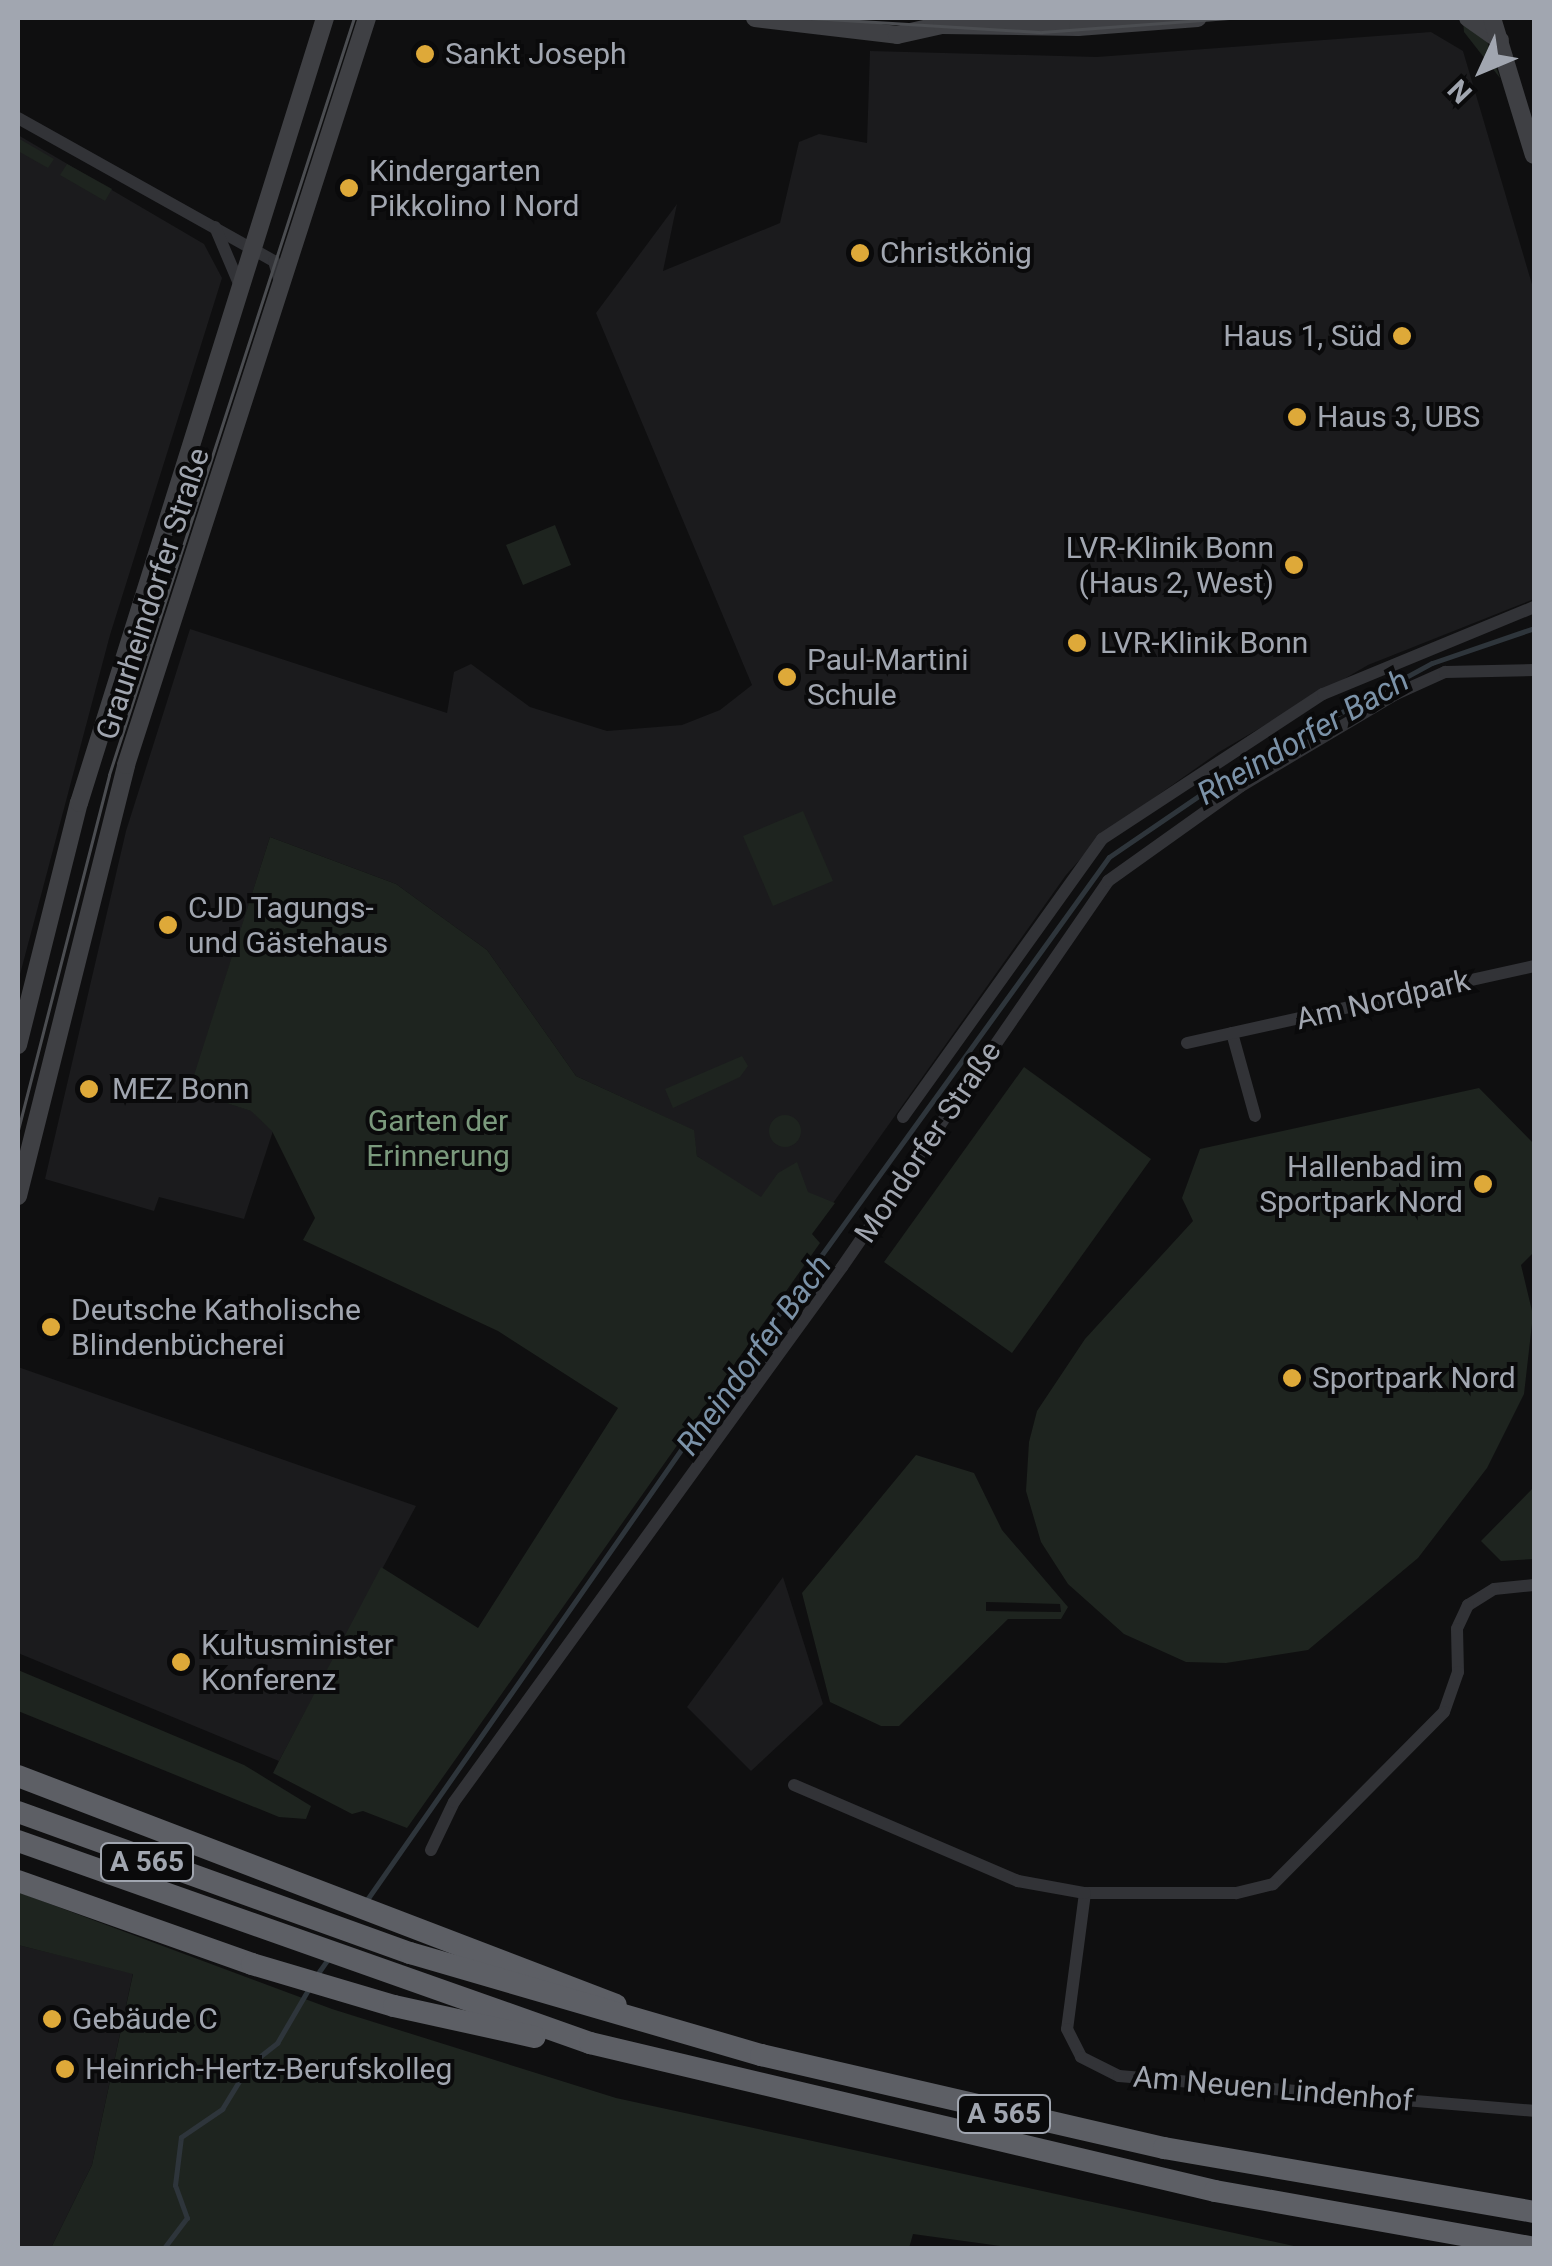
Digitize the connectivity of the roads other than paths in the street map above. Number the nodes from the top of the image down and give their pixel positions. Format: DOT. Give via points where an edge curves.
graph roads {
  1 [pos="324,18"];
  2 [pos="368,18"];
  3 [pos="755,18"];
  4 [pos="916,18"];
  5 [pos="1198,18"];
  6 [pos="1468,18"];
  7 [pos="1492,18"];
  8 [pos="1509,18"];
  9 [pos="942,25"];
  10 [pos="1504,49"];
  11 [pos="18,118"];
  12 [pos="1534,155"];
  13 [pos="215,227"];
  14 [pos="295,245"];
  15 [pos="250,247"];
  16 [pos="274,261"];
  17 [pos="240,286"];
  18 [pos="279,292"];
  19 [pos="1534,607"];
  20 [pos="1534,670"];
  21 [pos="1534,966"];
  22 [pos="1232,1033"];
  23 [pos="1187,1043"];
  24 [pos="18,1045"];
  25 [pos="1255,1116"];
  26 [pos="903,1117"];
  27 [pos="18,1196"];
  28 [pos="1534,1585"];
  29 [pos="18,1776"];
  30 [pos="794,1785"];
  31 [pos="18,1812"];
  32 [pos="18,1841"];
  33 [pos="431,1850"];
  34 [pos="18,1881"];
  35 [pos="1085,1893"];
  36 [pos="659,2027"];
  37 [pos="590,2042"];
  38 [pos="1534,2111"];
  39 [pos="1534,2212"];
  40 [pos="1534,2248"];
  1 -- 15 [label="main road, Graurheindorfer Straße"];
  2 -- 14 [label="main road, Graurheindorfer Straße"];
  3 -- 9 [label="main road" via="897,35"];
  4 -- 9 [label="main road"];
  5 -- 9 [label="main road" via="1078,27"];
  6 -- 10 [label="main road"];
  7 -- 10 [label="main road"];
  8 -- 10 [label="main road"];
  10 -- 12 [label="main road"];
  11 -- 13 [label="street"];
  13 -- 15 [label="street"];
  13 -- 17 [label="street"];
  14 -- 16 [label="street"];
  14 -- 18 [label="main road, Graurheindorfer Straße"];
  15 -- 16 [label="street"];
  15 -- 17 [label="main road, Graurheindorfer Straße"];
  16 -- 18 [label="street"];
  17 -- 24 [label="main road, Graurheindorfer Straße" via="79,804"];
  18 -- 27 [label="main road, Graurheindorfer Straße" via="102,846"];
  19 -- 26 [label="street" via="1323,694 1102,839"];
  20 -- 33 [label="street, Mondorfer Straße" via="1445,672 1396,694 1242,786 1108,880 842,1267 454,1802"];
  21 -- 22 [label="street, Am Nordpark"];
  22 -- 23 [label="street, Am Nordpark"];
  22 -- 25 [label="street"];
  28 -- 35 [label="street" via="1494,1588 1468,1604 1457,1629 1458,1672 1444,1712 1296,1864 1257,1890"];
  29 -- 36 [label="highway" via="583,1987"];
  30 -- 35 [label="street" via="1018,1881"];
  31 -- 36 [label="highway, A 565" via="410,1953"];
  32 -- 37 [label="highway, A 565"];
  34 -- 37 [label="highway" via="394,2006 548,2040"];
  35 -- 38 [label="street, Am Neuen Lindenhof" via="1067,2029 1094,2067 1197,2085"];
  36 -- 39 [label="highway, A 565" via="1084,2132"];
  37 -- 40 [label="highway, A 565" via="1195,2187"];
}
